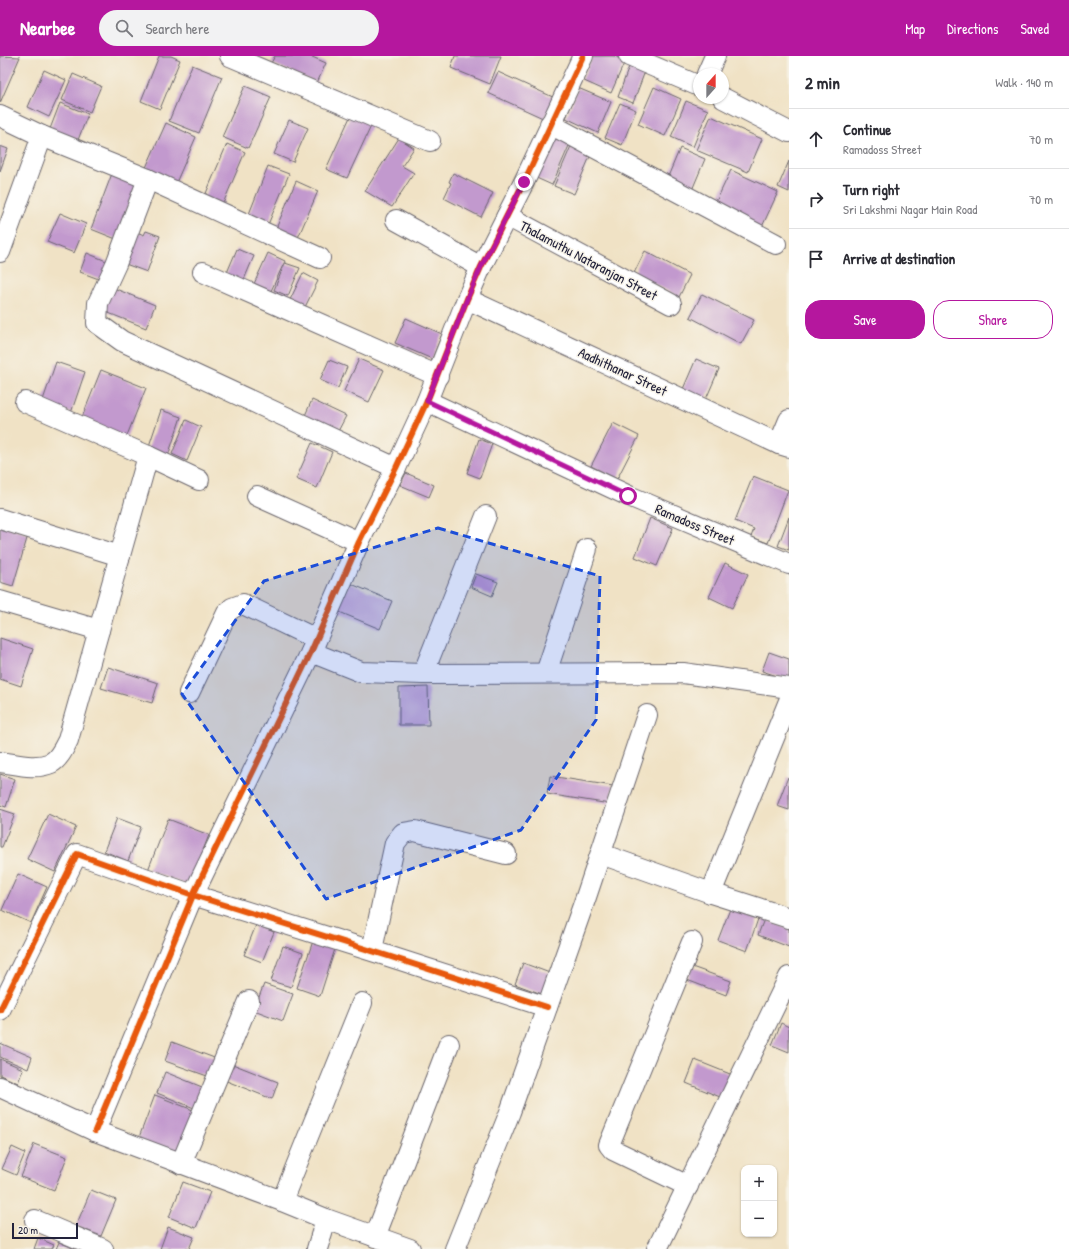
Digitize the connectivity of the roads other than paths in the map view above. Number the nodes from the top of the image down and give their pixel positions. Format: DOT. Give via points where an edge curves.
graph roads {
  1 [pos="230,56"];
  2 [pos="583,56"];
  3 [pos="629,56"];
  4 [pos="715,56"];
  5 [pos="710,68"];
  6 [pos="693,83"];
  7 [pos="729,101"];
  8 [pos="0,116"];
  9 [pos="550,124"];
  10 [pos="789,131"];
  11 [pos="42,136"];
  12 [pos="430,141"];
  13 [pos="148,179"];
  14 [pos="507,216"];
  15 [pos="396,220"];
  16 [pos="776,244"];
  17 [pos="0,252"];
  18 [pos="320,258"];
  19 [pos="481,267"];
  20 [pos="203,272"];
  21 [pos="467,299"];
  22 [pos="671,304"];
  23 [pos="438,376"];
  24 [pos="427,401"];
  25 [pos="25,402"];
  26 [pos="789,420"];
  27 [pos="784,445"];
  28 [pos="148,456"];
  29 [pos="396,468"];
  30 [pos="199,480"];
  31 [pos="258,496"];
  32 [pos="486,516"];
  33 [pos="0,519"];
  34 [pos="359,542"];
  35 [pos="588,549"];
  36 [pos="120,556"];
  37 [pos="789,564"];
  38 [pos="0,601"];
  39 [pos="99,630"];
  40 [pos="314,646"];
  41 [pos="546,673"];
  42 [pos="423,674"];
  43 [pos="789,688"];
  44 [pos="189,693"];
  45 [pos="789,701"];
  46 [pos="647,715"];
  47 [pos="0,762"];
  48 [pos="506,854"];
  49 [pos="601,854"];
  50 [pos="711,893"];
  51 [pos="193,895"];
  52 [pos="789,918"];
  53 [pos="692,942"];
  54 [pos="372,950"];
  55 [pos="789,977"];
  56 [pos="249,1001"];
  57 [pos="362,1003"];
  58 [pos="547,1007"];
  59 [pos="0,1010"];
  60 [pos="449,1044"];
  61 [pos="0,1087"];
  62 [pos="95,1131"];
  63 [pos="181,1164"];
  64 [pos="688,1186"];
  65 [pos="282,1201"];
  66 [pos="326,1219"];
  67 [pos="35,1220"];
  68 [pos="375,1237"];
  69 [pos="103,1249"];
  70 [pos="317,1249"];
  71 [pos="410,1249"];
  72 [pos="455,1249"];
  73 [pos="657,1249"];
  1 -- 12 [label="street"];
  2 -- 9 [label="street"];
  3 -- 6 [label="street"];
  4 -- 5 [label="street"];
  7 -- 10 [label="street"];
  8 -- 11 [label="street"];
  9 -- 14 [label="street"];
  9 -- 16 [label="street"];
  11 -- 13 [label="street"];
  11 -- 17 [label="street"];
  13 -- 18 [label="street"];
  13 -- 29 [label="street" via="116,264 98,303 97,323 122,341"];
  14 -- 19 [label="street"];
  14 -- 22 [label="street, Thalamuthu Nataranjan Street"];
  15 -- 19 [label="street"];
  19 -- 21 [label="street"];
  20 -- 23 [label="street"];
  21 -- 23 [label="street"];
  21 -- 27 [label="street, Aadhithanar Street"];
  23 -- 24 [label="street"];
  24 -- 29 [label="street"];
  24 -- 37 [label="street, Ramadoss Street" via="628,496"];
  25 -- 28 [label="street"];
  26 -- 27 [label="street"];
  28 -- 30 [label="street"];
  28 -- 36 [label="street"];
  29 -- 34 [label="street"];
  31 -- 34 [label="street"];
  32 -- 42 [label="street"];
  33 -- 36 [label="street"];
  34 -- 40 [label="street"];
  35 -- 41 [label="street"];
  36 -- 39 [label="street"];
  38 -- 39 [label="street"];
  39 -- 47 [label="street" via="68,740 62,751 51,762 39,766"];
  40 -- 42 [label="street" via="361,672"];
  40 -- 44 [label="street" via="243,604 238,604 227,613"];
  40 -- 51 [label="street"];
  41 -- 42 [label="street"];
  41 -- 43 [label="street" via="683,673"];
  45 -- 50 [label="street"];
  46 -- 49 [label="street"];
  48 -- 54 [label="street" via="415,831 403,833 395,843"];
  49 -- 50 [label="street"];
  49 -- 58 [label="street"];
  50 -- 52 [label="street"];
  51 -- 54 [label="street"];
  51 -- 59 [label="street" via="77,854"];
  51 -- 62 [label="street"];
  53 -- 64 [label="street" via="609,1145 612,1150"];
  54 -- 58 [label="street"];
  55 -- 64 [label="street"];
  56 -- 63 [label="street"];
  57 -- 65 [label="street"];
  58 -- 72 [label="street" via="510,1112"];
  60 -- 68 [label="street"];
  61 -- 62 [label="street"];
  62 -- 63 [label="street"];
  63 -- 65 [label="street"];
  64 -- 73 [label="street"];
  65 -- 66 [label="street"];
  66 -- 68 [label="street"];
  66 -- 70 [label="street"];
  67 -- 69 [label="street"];
  68 -- 71 [label="street"];
}
